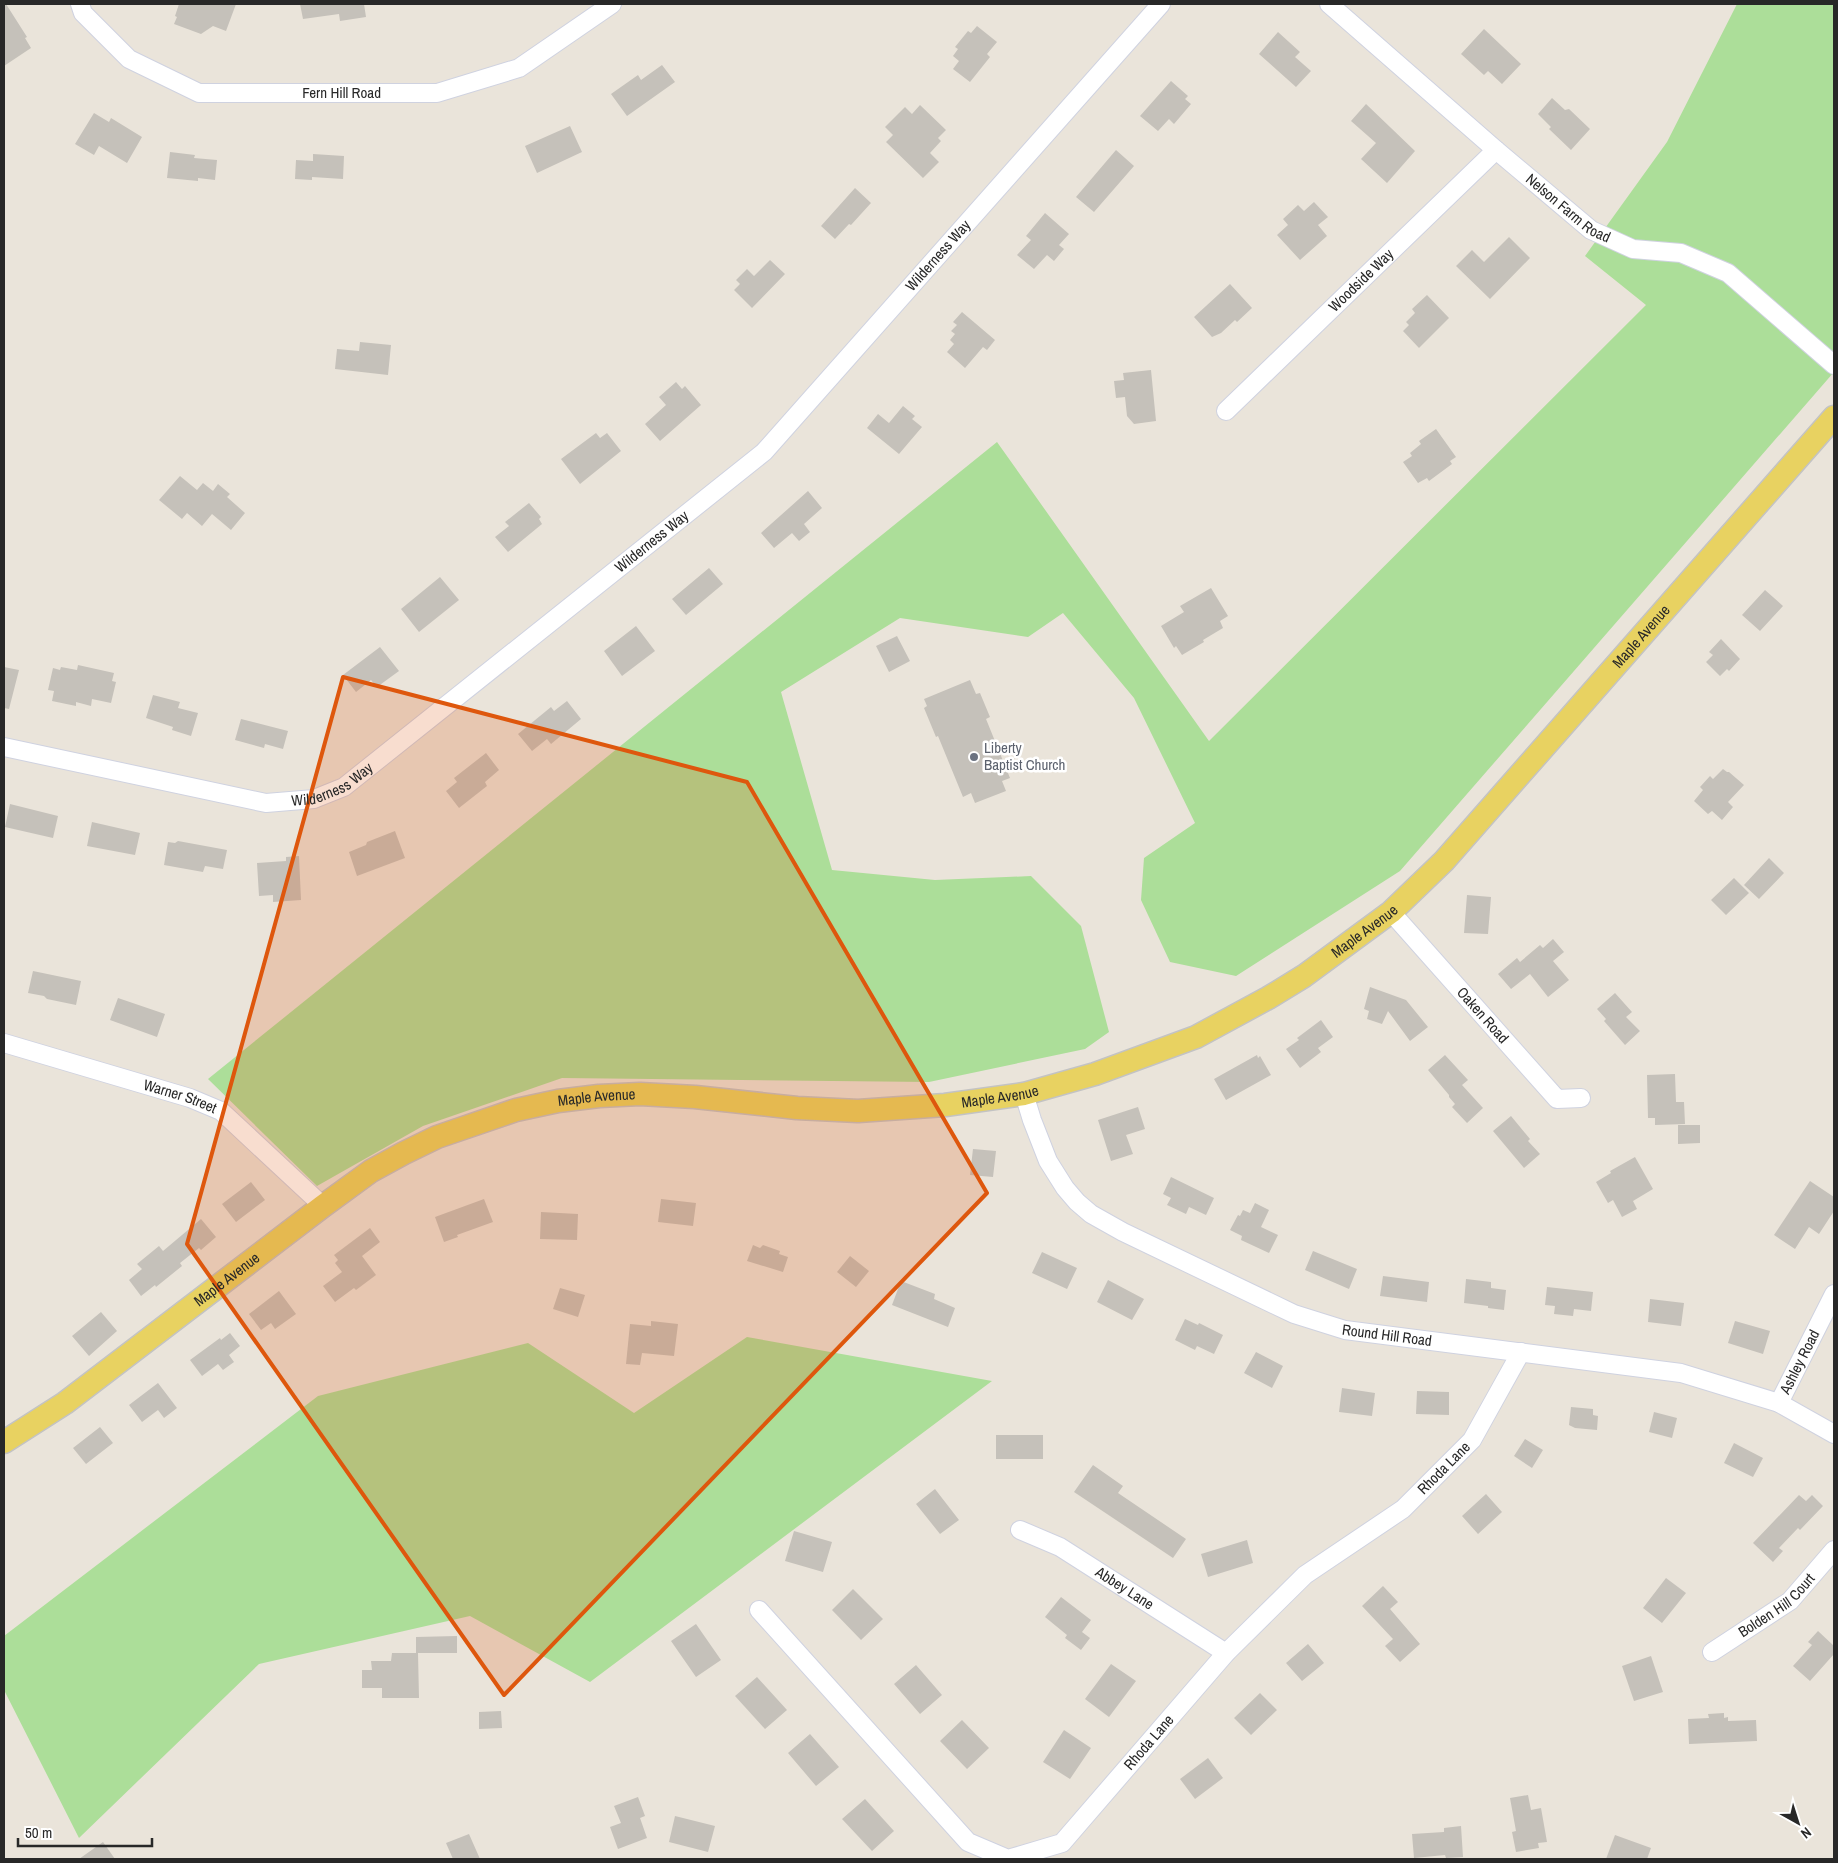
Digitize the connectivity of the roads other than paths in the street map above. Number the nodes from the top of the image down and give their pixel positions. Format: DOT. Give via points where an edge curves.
graph roads {
  1 [pos="80,4"];
  2 [pos="612,4"];
  3 [pos="1161,4"];
  4 [pos="1329,4"];
  5 [pos="1496,150"];
  6 [pos="1834,365"];
  7 [pos="1226,411"];
  8 [pos="1834,417"];
  9 [pos="4,747"];
  10 [pos="1391,912"];
  11 [pos="4,1043"];
  12 [pos="1024,1094"];
  13 [pos="1581,1098"];
  14 [pos="323,1206"];
  15 [pos="1834,1294"];
  16 [pos="1521,1352"];
  17 [pos="1779,1403"];
  18 [pos="1834,1434"];
  19 [pos="4,1442"];
  20 [pos="1020,1530"];
  21 [pos="1834,1550"];
  22 [pos="759,1610"];
  23 [pos="1712,1652"];
  24 [pos="1226,1653"];
  1 -- 2 [label="street, Fern Hill Road" via="83,13 129,59 199,93 228,93 437,92 519,68"];
  3 -- 9 [label="street, Wilderness Way" via="764,452 344,787 314,799 266,803"];
  4 -- 5 [label="street, Nelson Farm Road"];
  5 -- 6 [label="street, Nelson Farm Road" via="1591,230 1633,249 1681,253 1728,274"];
  5 -- 7 [label="street, Woodside Way"];
  8 -- 10 [label="main road, Maple Avenue" via="1450,854"];
  10 -- 12 [label="main road, Maple Avenue" via="1304,976 1196,1037 1095,1074"];
  10 -- 13 [label="street, Oaken Road" via="1557,1099"];
  11 -- 14 [label="street, Warner Street" via="190,1098 221,1112"];
  12 -- 14 [label="main road, Maple Avenue" via="944,1105 858,1111 640,1094 558,1101 516,1110 437,1137 371,1171"];
  12 -- 16 [label="street, Round Hill Road" via="1048,1161 1065,1188 1091,1214 1123,1232 1294,1314 1345,1330"];
  14 -- 19 [label="main road, Maple Avenue" via="65,1403"];
  15 -- 17 [label="street, Ashley Road"];
  16 -- 17 [label="street, Round Hill Road" via="1681,1373"];
  16 -- 24 [label="street, Rhoda Lane" via="1472,1440 1404,1509 1305,1575"];
  17 -- 18 [label="street, Round Hill Road"];
  20 -- 24 [label="street, Abbey Lane" via="1060,1547"];
  21 -- 23 [label="street, Bolden Hill Court" via="1790,1601"];
  22 -- 24 [label="street, Rhoda Lane" via="968,1842 1008,1859 1062,1843"];
}
